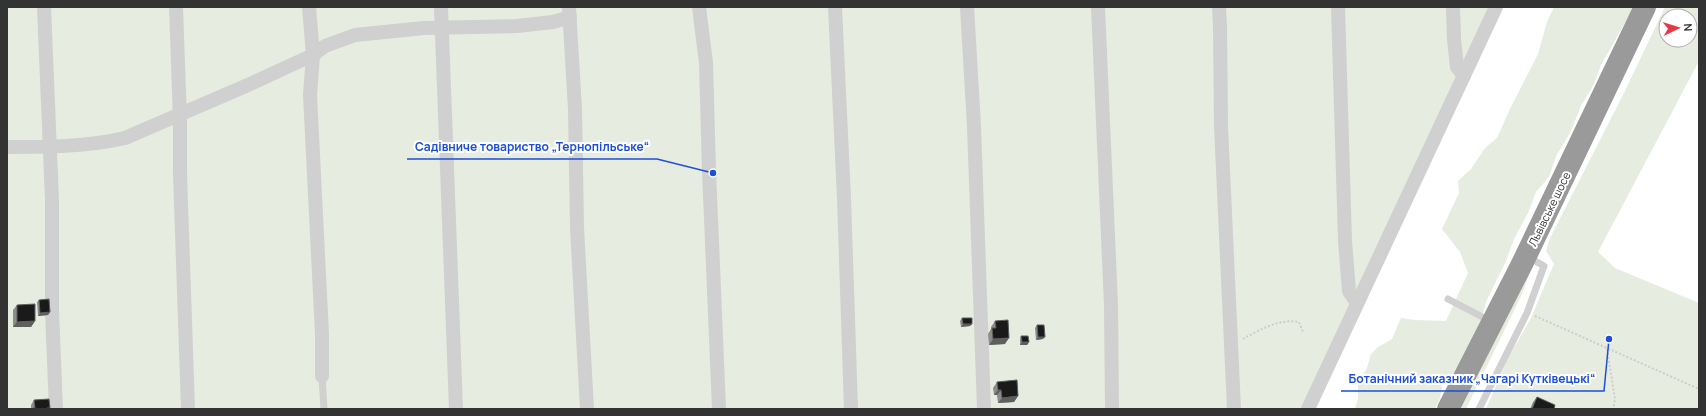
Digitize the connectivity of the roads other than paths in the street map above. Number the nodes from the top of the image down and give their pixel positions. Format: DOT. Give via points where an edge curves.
graph roads {
  1 [pos="44,7"];
  2 [pos="176,7"];
  3 [pos="309,7"];
  4 [pos="441,7"];
  5 [pos="699,7"];
  6 [pos="835,7"];
  7 [pos="967,7"];
  8 [pos="1098,7"];
  9 [pos="1219,7"];
  10 [pos="1338,7"];
  11 [pos="1453,7"];
  12 [pos="1496,7"];
  13 [pos="1645,7"];
  14 [pos="569,12"];
  15 [pos="442,28"];
  16 [pos="313,55"];
  17 [pos="1464,76"];
  18 [pos="180,114"];
  19 [pos="7,147"];
  20 [pos="49,147"];
  21 [pos="1526,256"];
  22 [pos="1448,299"];
  23 [pos="1357,303"];
  24 [pos="1492,322"];
  25 [pos="322,376"];
  26 [pos="56,409"];
  27 [pos="188,409"];
  28 [pos="324,409"];
  29 [pos="456,409"];
  30 [pos="587,409"];
  31 [pos="719,409"];
  32 [pos="851,409"];
  33 [pos="984,409"];
  34 [pos="1112,409"];
  35 [pos="1234,409"];
  36 [pos="1308,409"];
  37 [pos="1448,409"];
  38 [pos="1479,409"];
  1 -- 20 [label="street"];
  2 -- 18 [label="street"];
  3 -- 16 [label="street"];
  4 -- 15 [label="street"];
  5 -- 31 [label="street" via="706,63"];
  6 -- 32 [label="street"];
  7 -- 33 [label="street"];
  8 -- 34 [label="street" via="1111,305"];
  9 -- 35 [label="street" via="1221,126"];
  10 -- 23 [label="street" via="1345,241 1349,291"];
  11 -- 17 [label="street" via="1457,67"];
  12 -- 17 [label="street"];
  13 -- 21 [label="highway, Львівське шосе"];
  14 -- 15 [label="street" via="553,22 517,26"];
  14 -- 30 [label="street" via="575,109 576,228"];
  15 -- 16 [label="street" via="355,35 325,46"];
  15 -- 29 [label="street"];
  16 -- 18 [label="street"];
  16 -- 25 [label="street" via="310,95"];
  17 -- 23 [label="street"];
  18 -- 20 [label="street" via="125,138"];
  18 -- 27 [label="street"];
  19 -- 20 [label="street"];
  20 -- 26 [label="street"];
  21 -- 24 [label="highway, Львівське шосе"];
  21 -- 38 [label="lane" via="1544,266 1526,312"];
  22 -- 24 [label="lane"];
  23 -- 36 [label="street"];
  24 -- 37 [label="highway, Львівське шосе"];
  25 -- 28 [label="lane"];
}
